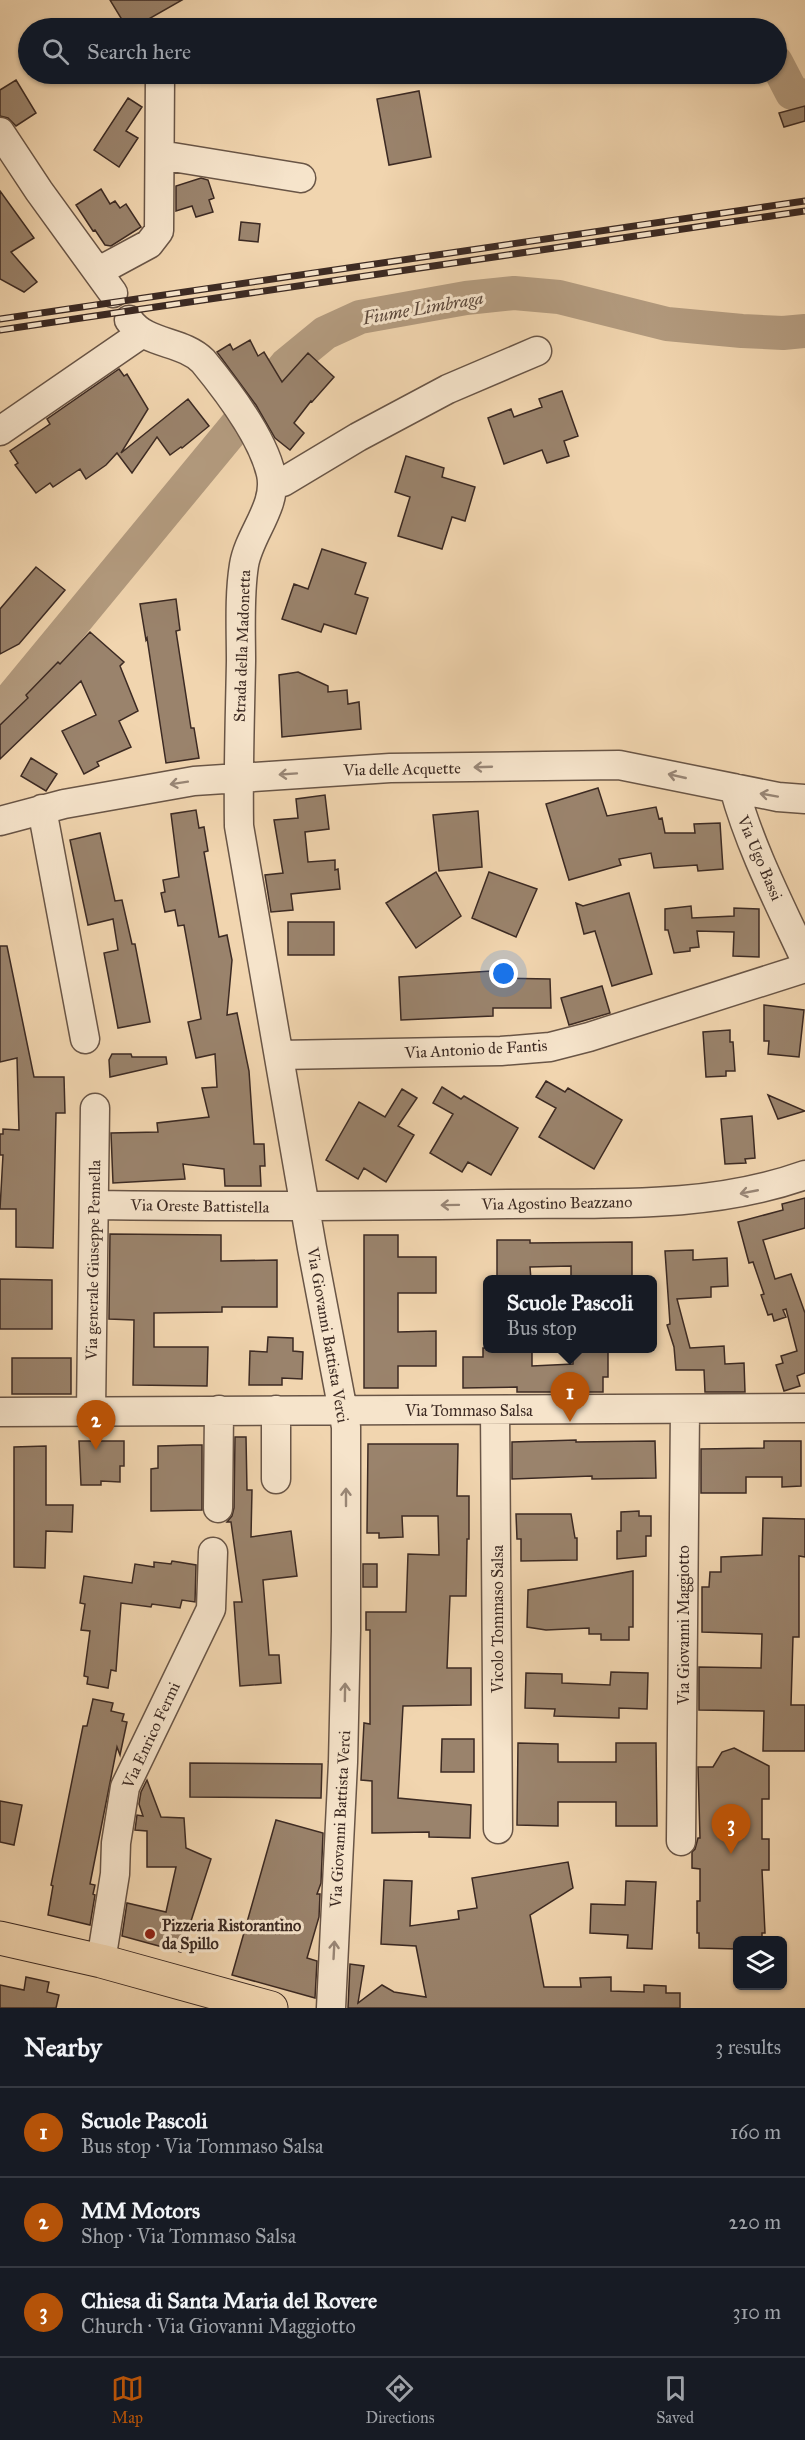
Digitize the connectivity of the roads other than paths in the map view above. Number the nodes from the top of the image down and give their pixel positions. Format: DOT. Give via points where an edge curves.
graph roads {
  1 [pos="160,84"];
  2 [pos="0,132"];
  3 [pos="160,154"];
  4 [pos="301,178"];
  5 [pos="537,351"];
  6 [pos="0,431"];
  7 [pos="272,484"];
  8 [pos="237,776"];
  9 [pos="734,788"];
  10 [pos="805,799"];
  11 [pos="42,809"];
  12 [pos="0,821"];
  13 [pos="805,958"];
  14 [pos="805,968"];
  15 [pos="85,1039"];
  16 [pos="279,1055"];
  17 [pos="95,1108"];
  18 [pos="805,1175"];
  19 [pos="95,1205"];
  20 [pos="306,1208"];
  21 [pos="805,1408"];
  22 [pos="685,1409"];
  23 [pos="219,1410"];
  24 [pos="276,1410"];
  25 [pos="344,1410"];
  26 [pos="495,1410"];
  27 [pos="0,1412"];
  28 [pos="91,1412"];
  29 [pos="276,1479"];
  30 [pos="218,1508"];
  31 [pos="213,1552"];
  32 [pos="498,1828"];
  33 [pos="681,1840"];
  34 [pos="0,1938"];
  35 [pos="101,1960"];
  36 [pos="271,2008"];
  37 [pos="331,2008"];
  1 -- 3 [label="street"];
  2 -- 3 [label="street" via="106,282 159,231"];
  3 -- 4 [label="street"];
  5 -- 7 [label="street" via="448,389 283,482"];
  6 -- 7 [label="street" via="136,339 135,327 196,355 214,374 264,452"];
  7 -- 8 [label="street, Strada della Madonetta" via="244,564"];
  9 -- 8 [label="street, Via delle Acquette, one-way" via="619,765 390,768"];
  8 -- 11 [label="street, Via delle Acquette, one-way"];
  8 -- 16 [label="street, Via Giovanni Battista Verci" via="240,837"];
  10 -- 9 [label="street, Via delle Acquette, one-way"];
  9 -- 13 [label="street, Via Ugo Bassi" via="755,848"];
  11 -- 12 [label="street, Via delle Acquette"];
  11 -- 15 [label="street"];
  14 -- 16 [label="street, Via Antonio de Fantis" via="550,1047"];
  16 -- 20 [label="street, Via Giovanni Battista Verci"];
  17 -- 19 [label="street, Via generale Giuseppe Pennella"];
  18 -- 20 [label="street, Via Agostino Beazzano, one-way" via="723,1197 685,1200"];
  19 -- 20 [label="street, Via Oreste Battistella"];
  19 -- 28 [label="street, Via generale Giuseppe Pennella"];
  20 -- 25 [label="street, Via Giovanni Battista Verci"];
  21 -- 22 [label="street, Via Tommaso Salsa"];
  22 -- 26 [label="street, Via Tommaso Salsa"];
  22 -- 33 [label="street, Via Giovanni Maggiotto"];
  23 -- 24 [label="street, Via Tommaso Salsa"];
  23 -- 28 [label="street, Via Tommaso Salsa"];
  23 -- 30 [label="street"];
  24 -- 25 [label="street, Via Tommaso Salsa"];
  24 -- 29 [label="street"];
  25 -- 26 [label="street, Via Tommaso Salsa"];
  37 -- 25 [label="street, Via Giovanni Battista Verci, one-way" via="346,1631"];
  26 -- 32 [label="street, Vicolo Tommaso Salsa"];
  27 -- 28 [label="street, Via Tommaso Salsa"];
  31 -- 35 [label="street, Via Enrico Fermi" via="211,1609 125,1787"];
  34 -- 35 [label="main road"];
  35 -- 36 [label="main road"];
}
